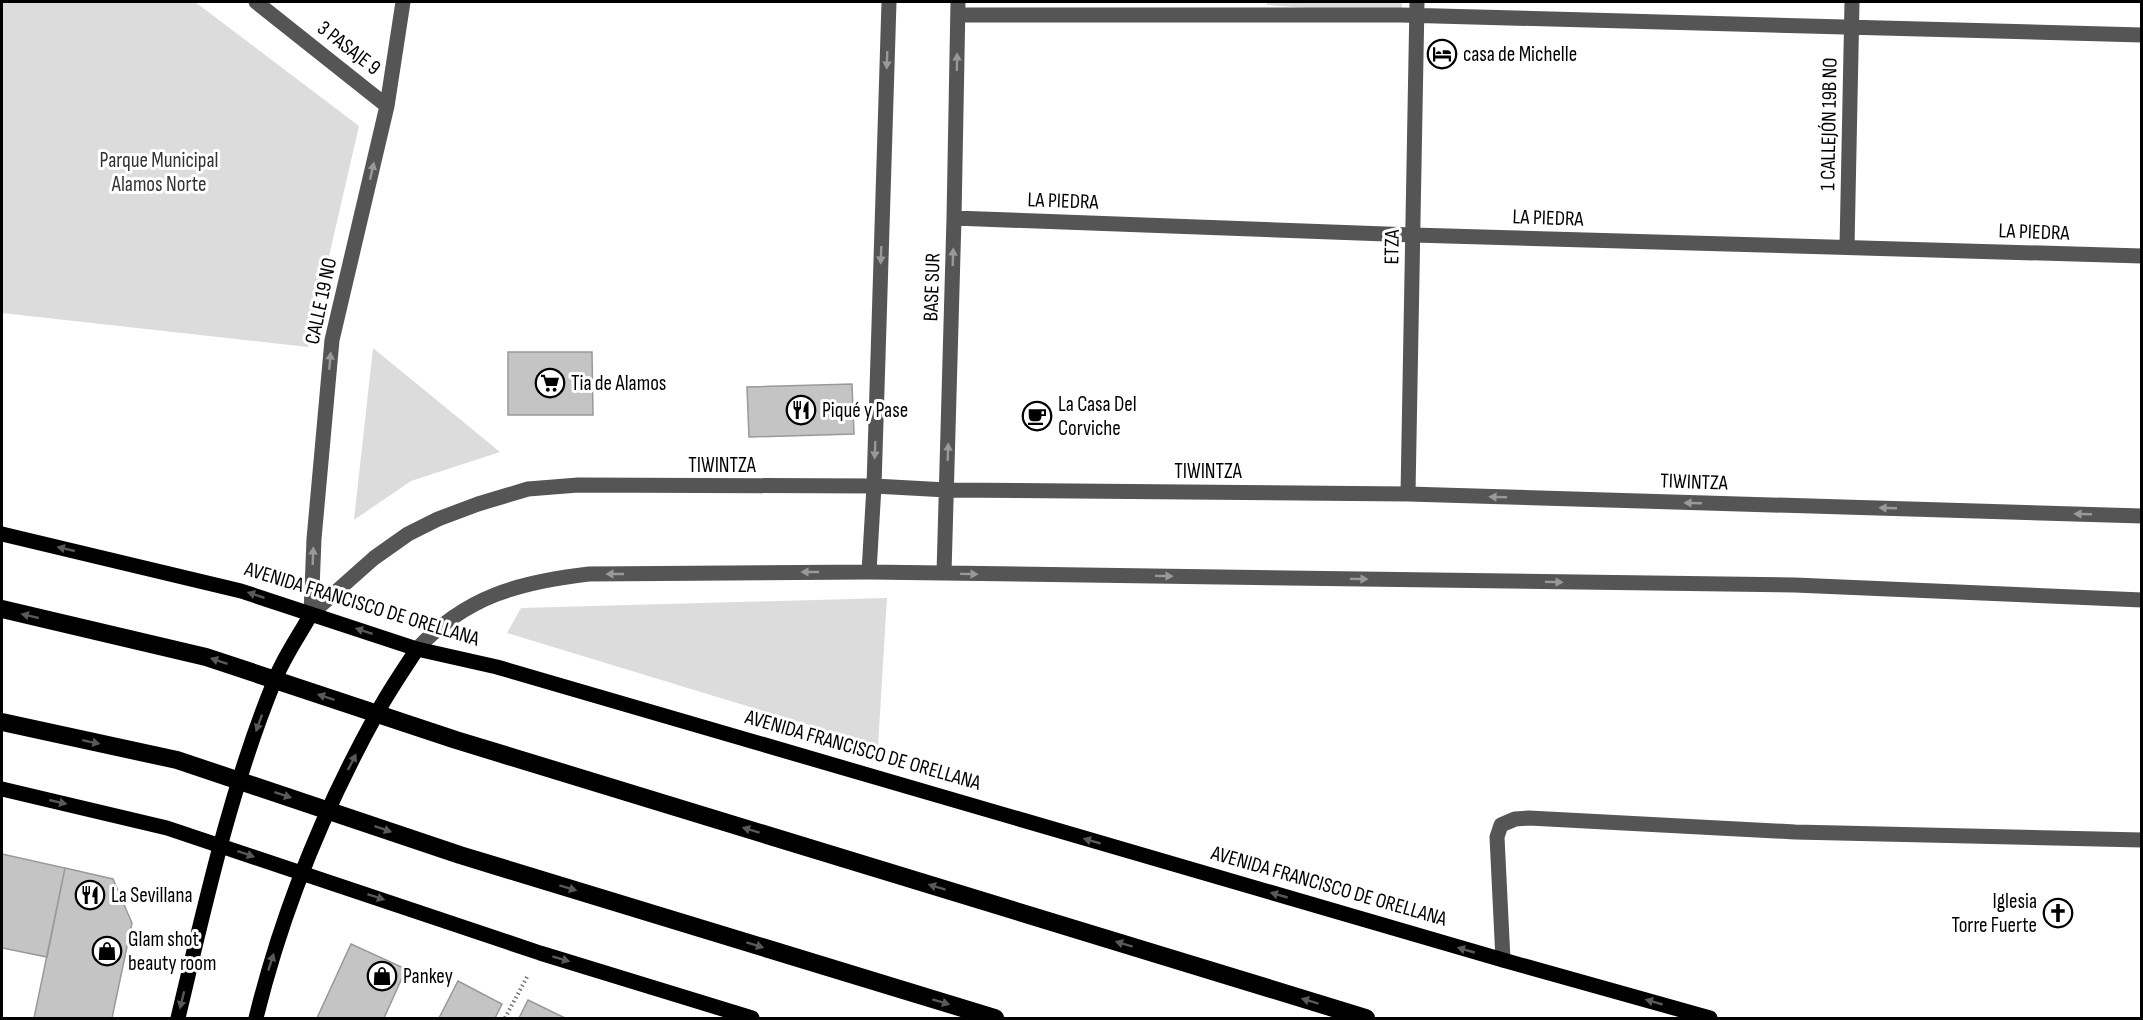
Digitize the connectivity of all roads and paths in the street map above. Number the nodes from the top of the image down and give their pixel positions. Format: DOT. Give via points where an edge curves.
graph roads {
  1 [pos="255,2"];
  2 [pos="404,2"];
  3 [pos="889,2"];
  4 [pos="1852,2"];
  5 [pos="958,8"];
  6 [pos="1417,8"];
  7 [pos="1852,27"];
  8 [pos="2142,35"];
  9 [pos="387,106"];
  10 [pos="954,218"];
  11 [pos="1413,235"];
  12 [pos="1847,247"];
  13 [pos="2142,256"];
  14 [pos="874,486"];
  15 [pos="947,490"];
  16 [pos="1408,494"];
  17 [pos="2142,516"];
  18 [pos="2,534"];
  19 [pos="869,572"];
  20 [pos="944,573"];
  21 [pos="2142,600"];
  22 [pos="2,609"];
  23 [pos="311,614"];
  24 [pos="417,649"];
  25 [pos="275,680"];
  26 [pos="376,714"];
  27 [pos="2,722"];
  28 [pos="239,780"];
  29 [pos="2,789"];
  30 [pos="327,810"];
  31 [pos="2142,840"];
  32 [pos="220,845"];
  33 [pos="301,873"];
  34 [pos="540,952"];
  35 [pos="1503,960"];
  36 [pos="178,1018"];
  37 [pos="256,1018"];
  38 [pos="505,1018"];
  39 [pos="752,1018"];
  40 [pos="995,1018"];
  41 [pos="1366,1018"];
  42 [pos="1710,1018"];
  1 -- 9 [label="street, 3 PASAJE 9"];
  2 -- 9 [label="street, CALLE 19 NO"];
  3 -- 14 [label="street, one-way"];
  4 -- 7 [label="street, 1 CALLEJÓN 19B NO"];
  5 -- 6 [label="street"];
  10 -- 5 [label="street, BASE SUR, one-way"];
  6 -- 7 [label="street"];
  6 -- 11 [label="street, ETZA"];
  7 -- 8 [label="street"];
  7 -- 12 [label="street, 1 CALLEJÓN 19B NO"];
  23 -- 9 [label="street, CALLE 19 NO, one-way" via="332,339"];
  10 -- 11 [label="street, LA PIEDRA"];
  15 -- 10 [label="street, BASE SUR, one-way"];
  11 -- 12 [label="street, LA PIEDRA"];
  11 -- 16 [label="street, ETZA"];
  12 -- 13 [label="street, LA PIEDRA"];
  14 -- 15 [label="street, TIWINTZA"];
  14 -- 19 [label="street"];
  14 -- 23 [label="street, TIWINTZA" via="578,485 528,489 478,504 408,534 374,558"];
  15 -- 16 [label="street, TIWINTZA"];
  15 -- 20 [label="street, BASE SUR"];
  17 -- 16 [label="street, TIWINTZA, one-way"];
  23 -- 18 [label="main road, AVENIDA FRANCISCO DE ORELLANA, one-way" via="223,586"];
  19 -- 20 [label="street"];
  19 -- 24 [label="street, one-way" via="589,574 549,579 478,601 451,617"];
  20 -- 21 [label="street, one-way" via="1795,585"];
  25 -- 22 [label="highway, one-way" via="206,657"];
  24 -- 23 [label="main road, AVENIDA FRANCISCO DE ORELLANA, one-way"];
  23 -- 25 [label="main road"];
  24 -- 26 [label="main road"];
  35 -- 24 [label="main road, AVENIDA FRANCISCO DE ORELLANA, one-way" via="496,667"];
  26 -- 25 [label="highway, one-way"];
  25 -- 28 [label="main road, one-way"];
  30 -- 26 [label="main road, one-way"];
  41 -- 26 [label="highway, one-way"];
  27 -- 28 [label="highway, one-way" via="177,760"];
  28 -- 30 [label="highway, one-way"];
  28 -- 32 [label="main road"];
  29 -- 32 [label="main road, one-way" via="167,828"];
  30 -- 33 [label="main road"];
  30 -- 40 [label="highway, one-way" via="460,855"];
  31 -- 35 [label="street" via="1795,832 1515,819 1501,825 1497,837"];
  32 -- 33 [label="main road, one-way"];
  32 -- 36 [label="main road, one-way"];
  33 -- 34 [label="main road, one-way"];
  37 -- 33 [label="main road, one-way"];
  34 -- 38 [label="path"];
  34 -- 39 [label="main road, one-way"];
  42 -- 35 [label="main road, AVENIDA FRANCISCO DE ORELLANA, one-way"];
}
